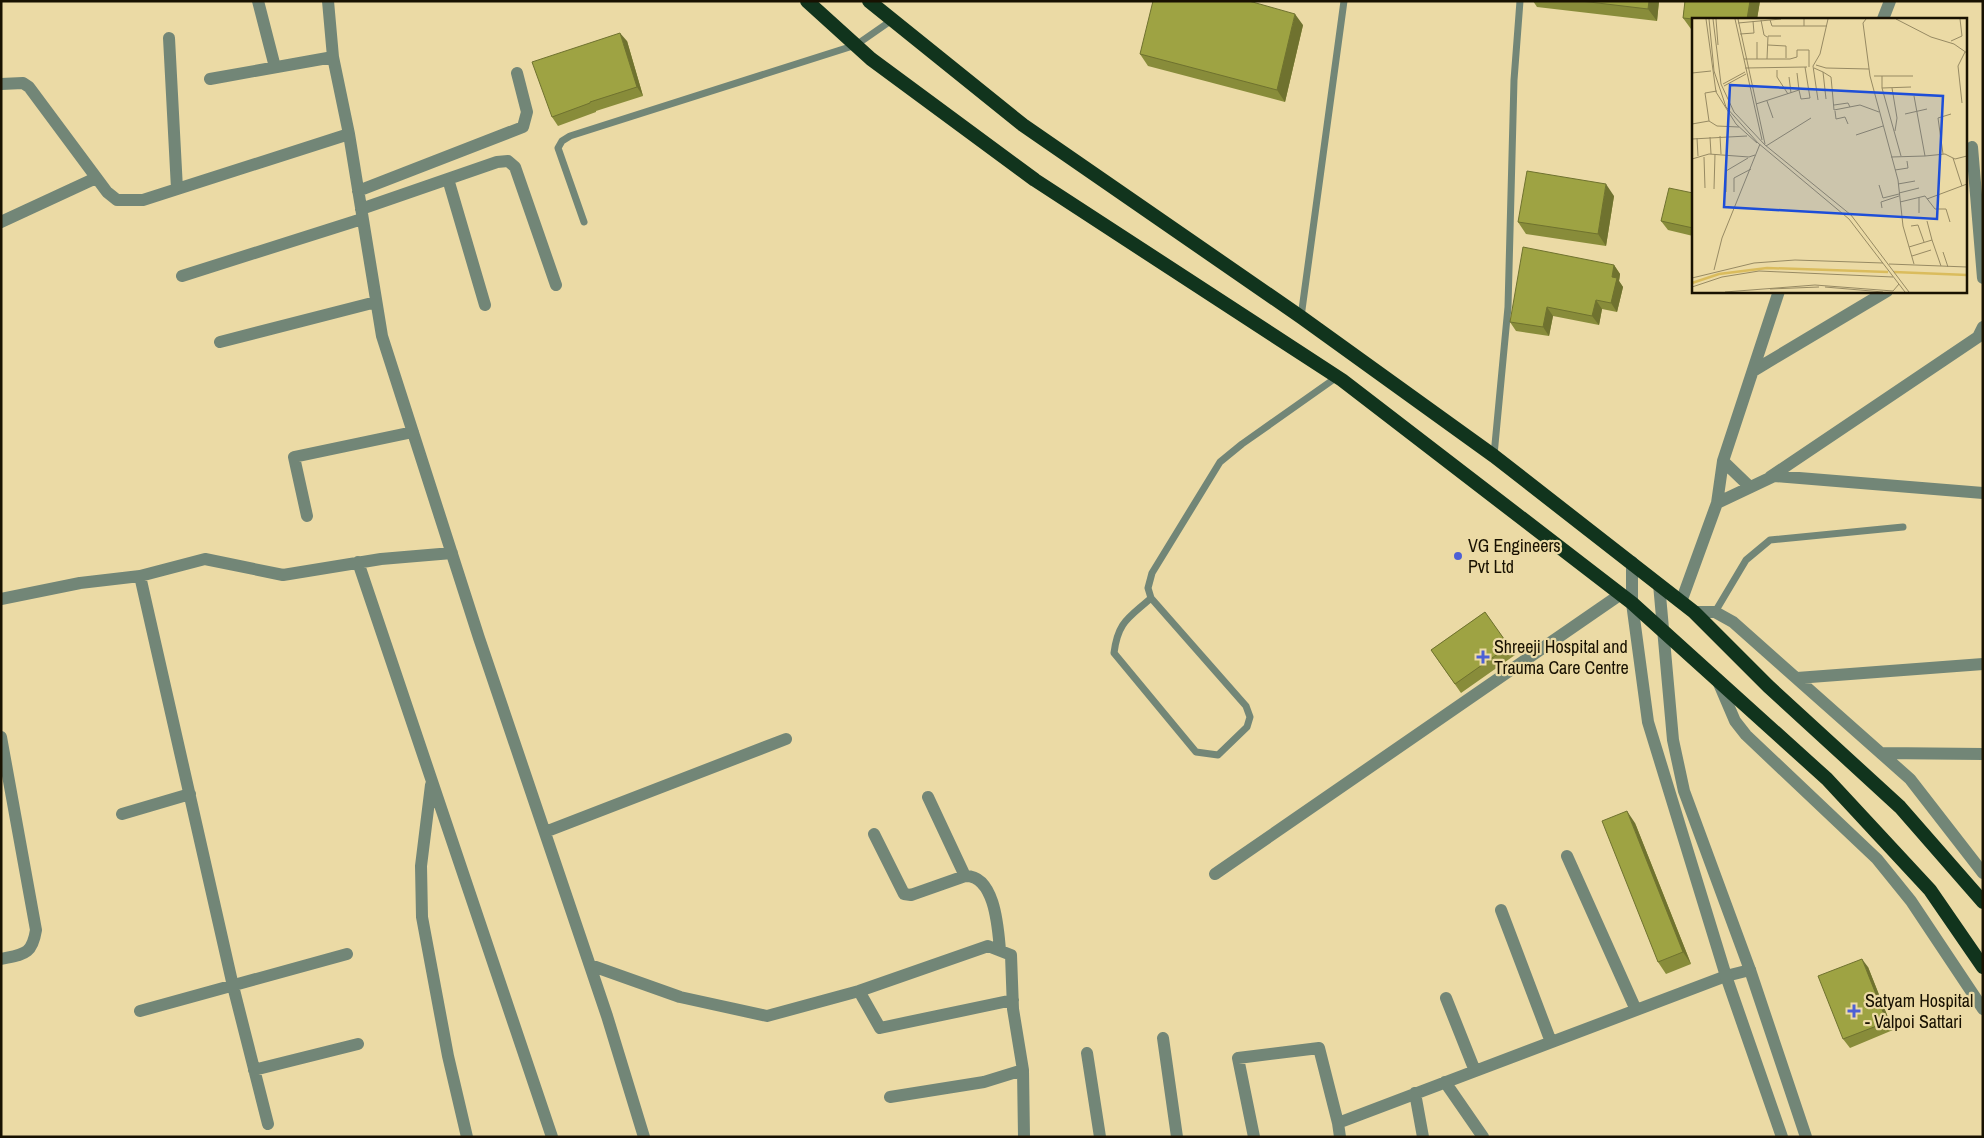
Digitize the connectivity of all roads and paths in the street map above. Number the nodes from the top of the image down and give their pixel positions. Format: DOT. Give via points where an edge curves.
graph roads {
  1 [pos="258,1"];
  2 [pos="328,1"];
  3 [pos="807,1"];
  4 [pos="869,1"];
  5 [pos="1344,1"];
  6 [pos="1520,1"];
  7 [pos="1890,1"];
  8 [pos="1883,18"];
  9 [pos="892,20"];
  10 [pos="169,38"];
  11 [pos="856,45"];
  12 [pos="333,57"];
  13 [pos="275,67"];
  14 [pos="517,73"];
  15 [pos="210,79"];
  16 [pos="1,84"];
  17 [pos="349,134"];
  18 [pos="1972,147"];
  19 [pos="96,178"];
  20 [pos="448,179"];
  21 [pos="177,189"];
  22 [pos="358,191"];
  23 [pos="362,214"];
  24 [pos="1,222"];
  25 [pos="584,222"];
  26 [pos="182,276"];
  27 [pos="1983,278"];
  28 [pos="556,286"];
  29 [pos="1779,292"];
  30 [pos="1885,292"];
  31 [pos="376,302"];
  32 [pos="485,305"];
  33 [pos="1301,317"];
  34 [pos="1983,326"];
  35 [pos="220,342"];
  36 [pos="1753,371"];
  37 [pos="1337,376"];
  38 [pos="413,432"];
  39 [pos="1494,456"];
  40 [pos="1723,462"];
  41 [pos="1768,479"];
  42 [pos="1750,487"];
  43 [pos="1983,493"];
  44 [pos="1717,503"];
  45 [pos="307,516"];
  46 [pos="1903,527"];
  47 [pos="452,552"];
  48 [pos="358,562"];
  49 [pos="1632,562"];
  50 [pos="140,576"];
  51 [pos="1659,584"];
  52 [pos="1151,598"];
  53 [pos="1627,598"];
  54 [pos="1,599"];
  55 [pos="1681,602"];
  56 [pos="1694,612"];
  57 [pos="1715,612"];
  58 [pos="1664,631"];
  59 [pos="1983,664"];
  60 [pos="1798,678"];
  61 [pos="1717,679"];
  62 [pos="1,737"];
  63 [pos="786,739"];
  64 [pos="1881,752"];
  65 [pos="1983,754"];
  66 [pos="431,781"];
  67 [pos="190,794"];
  68 [pos="928,796"];
  69 [pos="122,814"];
  70 [pos="545,832"];
  71 [pos="874,834"];
  72 [pos="1567,856"];
  73 [pos="1215,874"];
  74 [pos="1983,874"];
  75 [pos="965,876"];
  76 [pos="1983,902"];
  77 [pos="1501,910"];
  78 [pos="1000,950"];
  79 [pos="347,954"];
  80 [pos="1,959"];
  81 [pos="590,965"];
  82 [pos="1983,967"];
  83 [pos="1750,970"];
  84 [pos="1726,976"];
  85 [pos="233,986"];
  86 [pos="859,991"];
  87 [pos="1446,998"];
  88 [pos="1013,1000"];
  89 [pos="1983,1009"];
  90 [pos="1636,1010"];
  91 [pos="140,1011"];
  92 [pos="1163,1038"];
  93 [pos="1551,1042"];
  94 [pos="358,1044"];
  95 [pos="1087,1054"];
  96 [pos="254,1070"];
  97 [pos="1023,1070"];
  98 [pos="1475,1071"];
  99 [pos="1445,1082"];
  100 [pos="1415,1093"];
  101 [pos="890,1097"];
  102 [pos="1338,1122"];
  103 [pos="268,1124"];
  104 [pos="467,1137"];
  105 [pos="552,1137"];
  106 [pos="644,1137"];
  107 [pos="1024,1137"];
  108 [pos="1100,1137"];
  109 [pos="1177,1137"];
  110 [pos="1254,1137"];
  111 [pos="1340,1137"];
  112 [pos="1423,1137"];
  113 [pos="1483,1137"];
  114 [pos="1782,1137"];
  115 [pos="1806,1137"];
  1 -- 13 [label="street"];
  2 -- 12 [label="street"];
  3 -- 11 [label="highway"];
  4 -- 9 [label="highway"];
  5 -- 33 [label="lane"];
  6 -- 39 [label="lane" via="1514,80 1508,307"];
  7 -- 8 [label="street"];
  9 -- 11 [label="lane"];
  9 -- 33 [label="highway" via="1023,125"];
  10 -- 21 [label="street"];
  11 -- 25 [label="lane" via="562,141 558,148"];
  11 -- 37 [label="highway" via="1035,180"];
  12 -- 13 [label="street"];
  12 -- 17 [label="street"];
  13 -- 15 [label="street"];
  14 -- 22 [label="street" via="527,112 523,127"];
  16 -- 19 [label="street" via="29,87"];
  17 -- 21 [label="street"];
  17 -- 22 [label="street"];
  18 -- 27 [label="street"];
  19 -- 21 [label="street" via="117,200 143,200"];
  19 -- 24 [label="street"];
  20 -- 23 [label="street"];
  20 -- 28 [label="street" via="497,162 508,161 515,167"];
  20 -- 32 [label="street"];
  22 -- 23 [label="street"];
  23 -- 26 [label="street"];
  23 -- 31 [label="street"];
  29 -- 36 [label="street"];
  30 -- 36 [label="street"];
  31 -- 35 [label="street"];
  31 -- 38 [label="street" via="382,336"];
  33 -- 39 [label="highway"];
  34 -- 41 [label="street" via="1978,337"];
  36 -- 40 [label="street"];
  37 -- 52 [label="lane" via="1220,462 1152,573 1148,588"];
  37 -- 53 [label="highway"];
  38 -- 45 [label="street" via="294,457"];
  38 -- 47 [label="street"];
  39 -- 49 [label="highway"];
  40 -- 42 [label="street"];
  40 -- 44 [label="street"];
  41 -- 42 [label="street"];
  41 -- 43 [label="street" via="1774,476"];
  42 -- 44 [label="street"];
  44 -- 55 [label="street"];
  46 -- 57 [label="lane" via="1770,540 1746,560"];
  47 -- 48 [label="street"];
  47 -- 70 [label="street"];
  48 -- 50 [label="street" via="283,575 205,560"];
  48 -- 66 [label="street"];
  49 -- 51 [label="highway"];
  49 -- 53 [label="street"];
  50 -- 54 [label="street" via="80,583"];
  50 -- 67 [label="street"];
  51 -- 55 [label="highway"];
  51 -- 58 [label="street"];
  52 -- 52 [label="lane" via="1246,706 1250,717 1248,727 1218,755 1196,752 1114,653 1120,627"];
  53 -- 58 [label="highway"];
  53 -- 73 [label="street"];
  53 -- 84 [label="street" via="1648,722"];
  55 -- 56 [label="highway"];
  56 -- 57 [label="street"];
  56 -- 76 [label="highway" via="1768,686 1900,807"];
  57 -- 60 [label="street" via="1733,622"];
  58 -- 61 [label="highway"];
  58 -- 83 [label="street" via="1673,740 1684,791"];
  59 -- 60 [label="street"];
  60 -- 64 [label="street"];
  61 -- 82 [label="highway" via="1827,779 1930,890"];
  61 -- 89 [label="street" via="1735,721 1746,735 1877,859 1912,901"];
  62 -- 80 [label="street" via="36,930 34,945 26,954"];
  63 -- 70 [label="street"];
  64 -- 65 [label="street"];
  64 -- 74 [label="street" via="1910,779"];
  66 -- 104 [label="street" via="421,866 422,917"];
  66 -- 105 [label="street"];
  67 -- 69 [label="street"];
  67 -- 85 [label="street"];
  68 -- 75 [label="street"];
  70 -- 81 [label="street"];
  71 -- 75 [label="street" via="904,894 911,895"];
  72 -- 90 [label="street"];
  75 -- 78 [label="street" via="979,879 991,900 997,919"];
  77 -- 93 [label="street"];
  78 -- 86 [label="street" via="988,946"];
  78 -- 88 [label="street" via="1011,955"];
  79 -- 85 [label="street"];
  81 -- 86 [label="street" via="680,997 768,1016"];
  81 -- 106 [label="street"];
  83 -- 84 [label="street"];
  83 -- 115 [label="street"];
  84 -- 90 [label="street"];
  84 -- 114 [label="street"];
  85 -- 91 [label="street"];
  85 -- 96 [label="street"];
  86 -- 88 [label="street" via="880,1028"];
  87 -- 98 [label="street"];
  88 -- 97 [label="street"];
  90 -- 93 [label="street"];
  92 -- 109 [label="street"];
  93 -- 98 [label="street"];
  94 -- 96 [label="street"];
  95 -- 108 [label="street"];
  96 -- 103 [label="street"];
  97 -- 101 [label="street" via="984,1082"];
  97 -- 107 [label="street"];
  98 -- 99 [label="street"];
  99 -- 100 [label="street"];
  99 -- 113 [label="street"];
  100 -- 102 [label="street"];
  100 -- 112 [label="street"];
  102 -- 110 [label="street" via="1319,1048 1238,1058"];
  102 -- 111 [label="street"];
}
